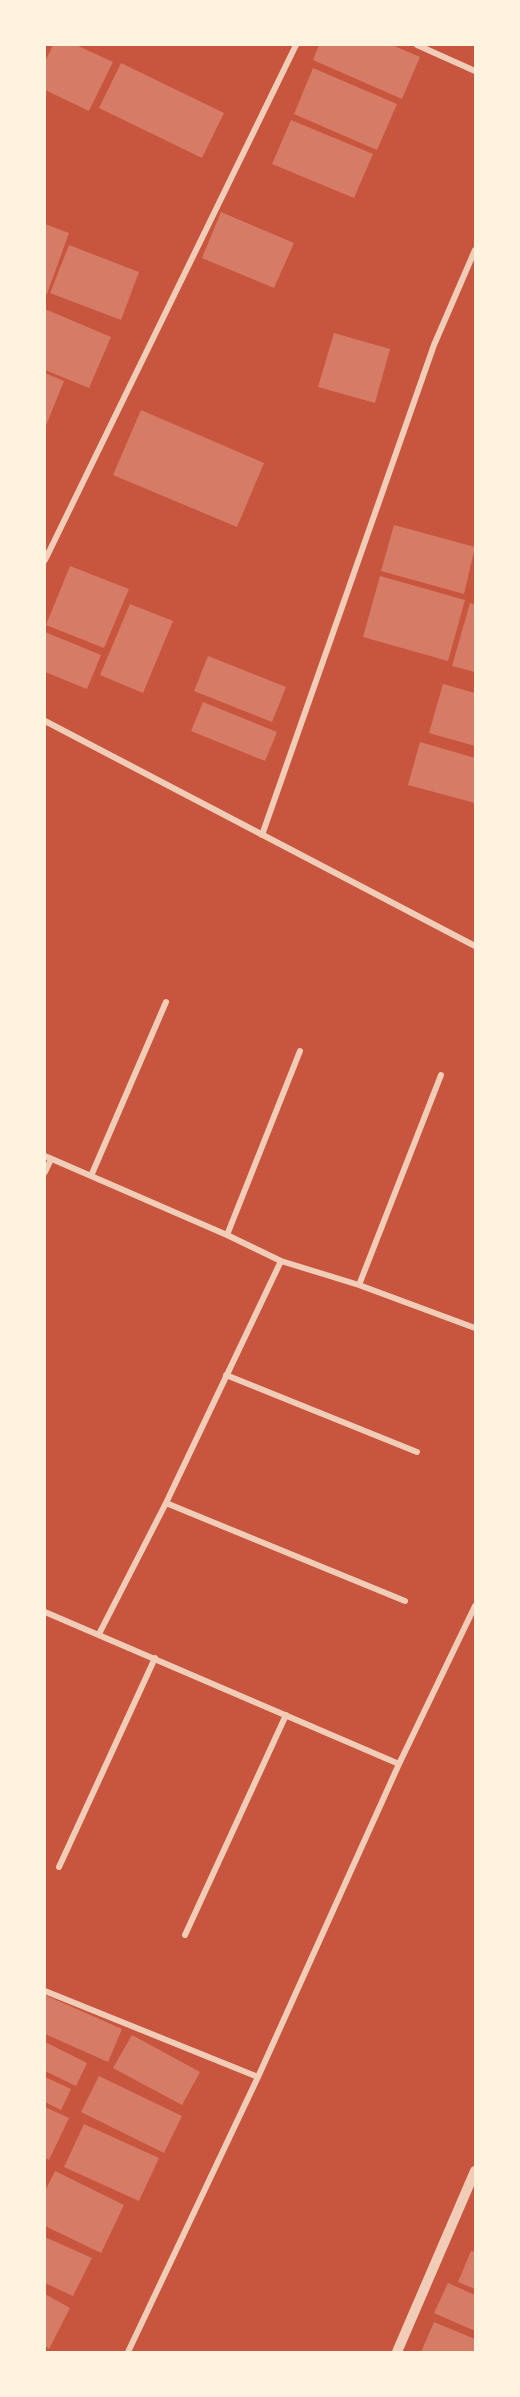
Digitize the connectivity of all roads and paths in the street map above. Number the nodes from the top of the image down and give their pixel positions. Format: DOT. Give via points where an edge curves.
graph roads {
  1 [pos="296,45"];
  2 [pos="417,45"];
  3 [pos="475,71"];
  4 [pos="475,250"];
  5 [pos="45,560"];
  6 [pos="45,721"];
  7 [pos="262,835"];
  8 [pos="475,946"];
  9 [pos="166,1002"];
  10 [pos="300,1051"];
  11 [pos="441,1076"];
  12 [pos="48,1157"];
  13 [pos="45,1172"];
  14 [pos="91,1176"];
  15 [pos="227,1235"];
  16 [pos="281,1261"];
  17 [pos="359,1285"];
  18 [pos="475,1328"];
  19 [pos="226,1375"];
  20 [pos="417,1452"];
  21 [pos="166,1503"];
  22 [pos="405,1601"];
  23 [pos="475,1606"];
  24 [pos="45,1612"];
  25 [pos="99,1634"];
  26 [pos="155,1658"];
  27 [pos="286,1715"];
  28 [pos="399,1764"];
  29 [pos="59,1867"];
  30 [pos="185,1935"];
  31 [pos="45,1991"];
  32 [pos="258,2077"];
  33 [pos="475,2171"];
  34 [pos="128,2352"];
  35 [pos="397,2352"];
  1 -- 5 [label="street"];
  2 -- 3 [label="street"];
  4 -- 7 [label="street" via="434,345"];
  6 -- 7 [label="street"];
  7 -- 8 [label="street"];
  9 -- 14 [label="street"];
  10 -- 15 [label="street"];
  11 -- 17 [label="street"];
  12 -- 13 [label="street"];
  12 -- 14 [label="street"];
  14 -- 15 [label="street"];
  15 -- 16 [label="street"];
  16 -- 17 [label="street"];
  16 -- 19 [label="street"];
  17 -- 18 [label="street"];
  19 -- 20 [label="street"];
  19 -- 21 [label="street"];
  21 -- 22 [label="street"];
  21 -- 25 [label="street"];
  23 -- 28 [label="street"];
  24 -- 25 [label="street"];
  25 -- 26 [label="street"];
  26 -- 27 [label="street"];
  26 -- 29 [label="street"];
  27 -- 28 [label="street"];
  27 -- 30 [label="street"];
  28 -- 32 [label="street"];
  31 -- 32 [label="street"];
  32 -- 34 [label="street"];
  33 -- 35 [label="street"];
}
